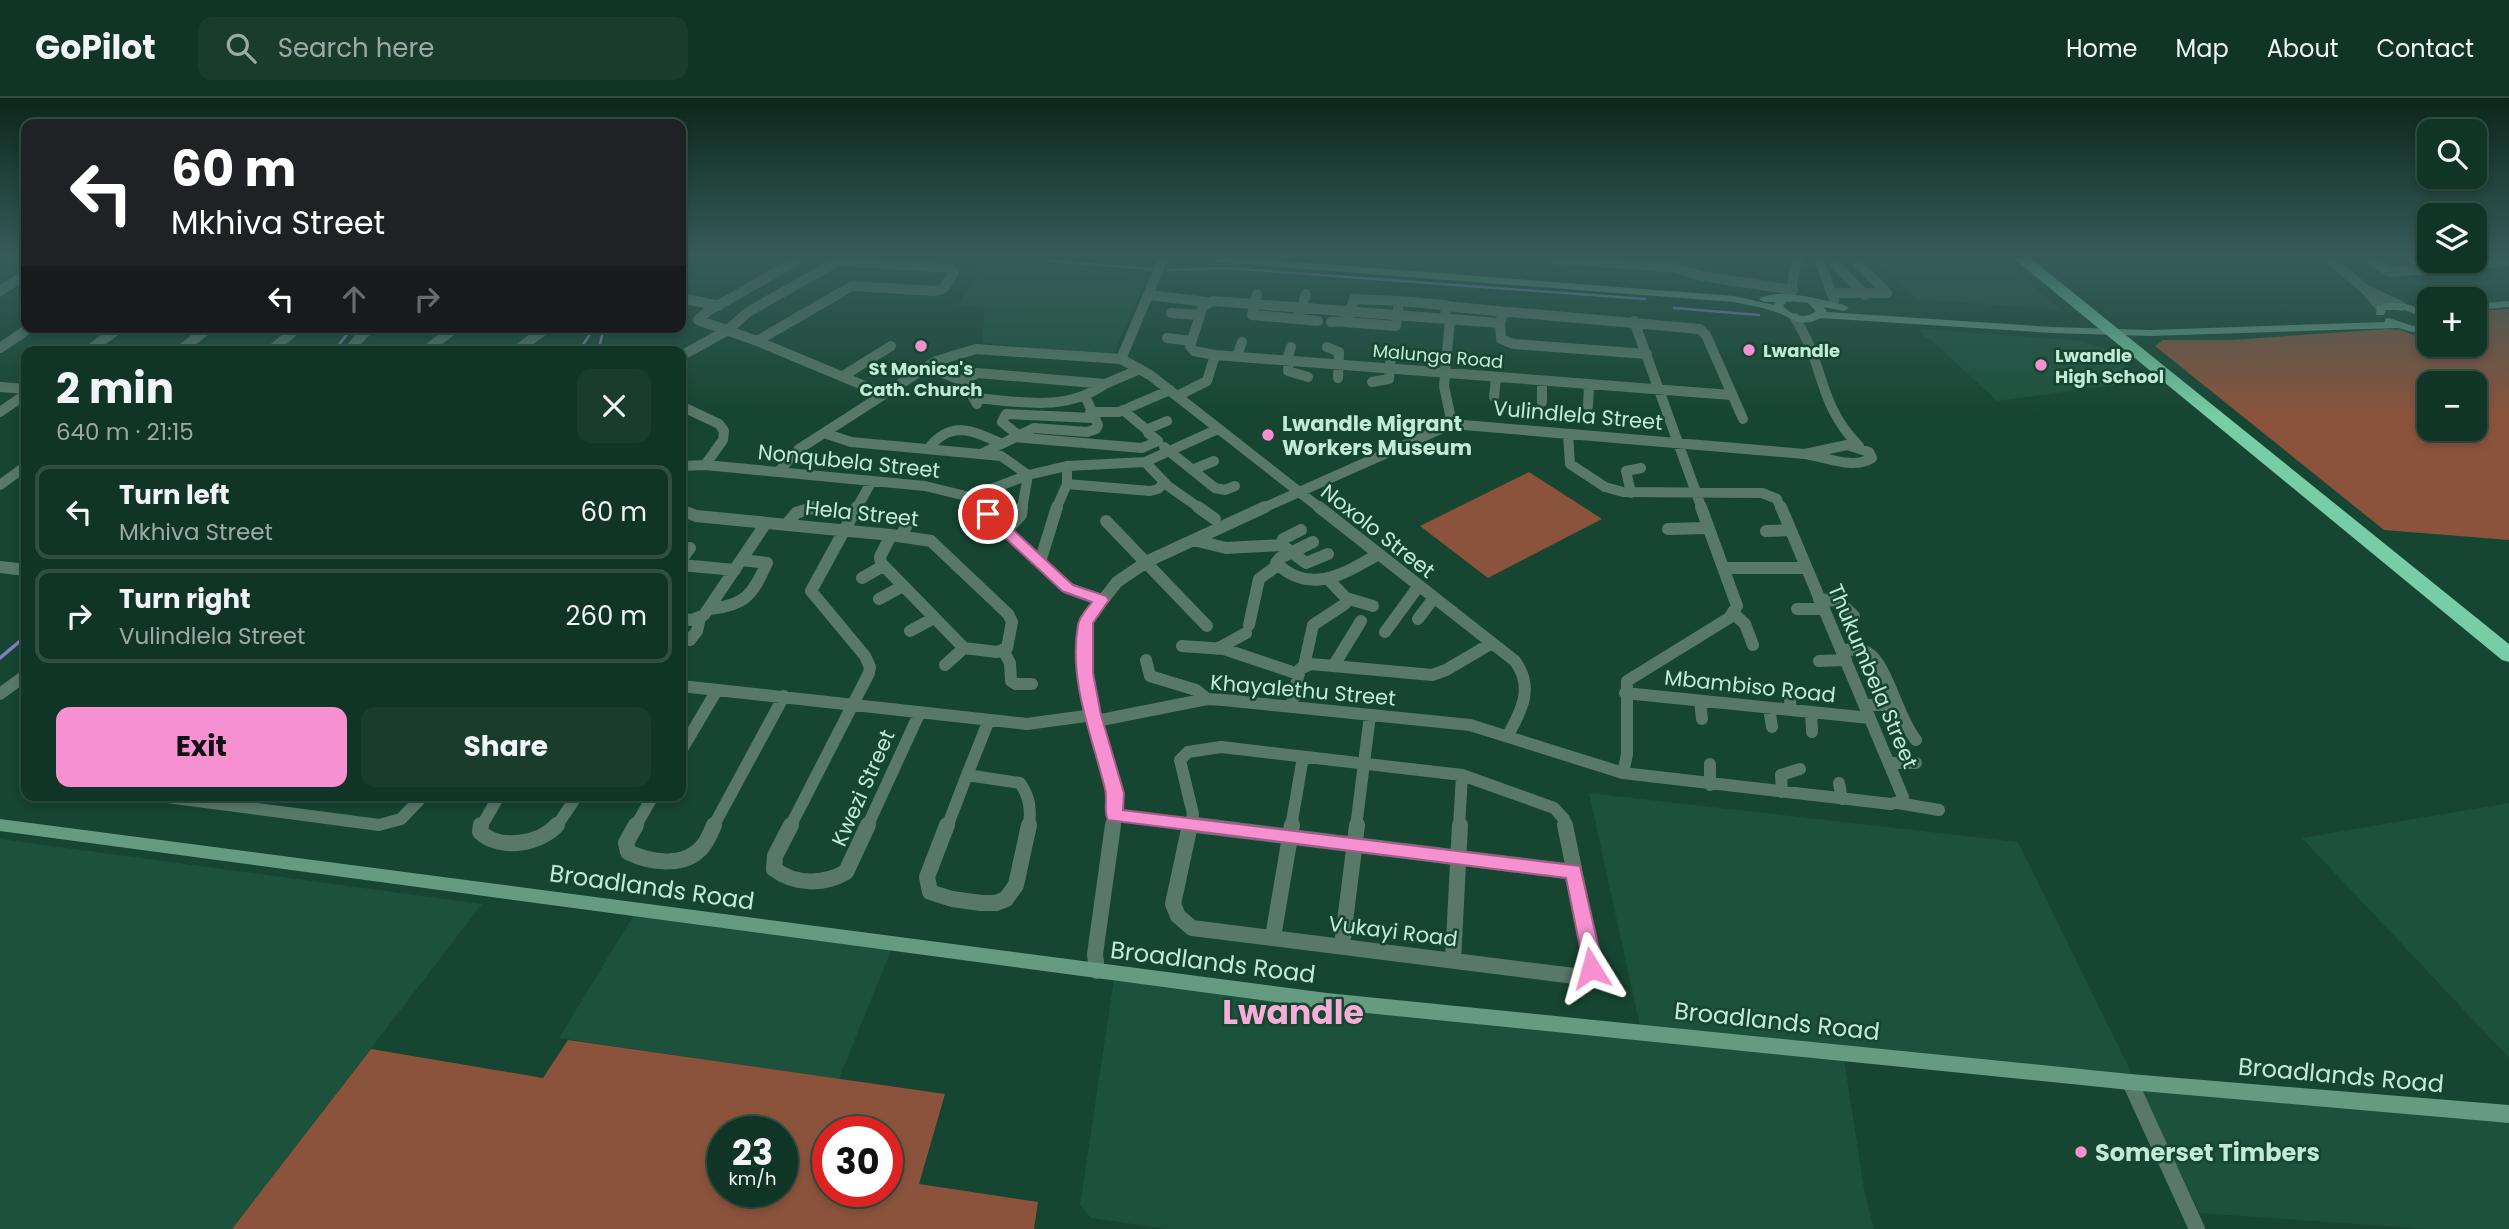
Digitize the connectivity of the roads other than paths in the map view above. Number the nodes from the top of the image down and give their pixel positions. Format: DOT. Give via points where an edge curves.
graph roads {
  1 [pos="713,310"];
  2 [pos="752,310"];
  3 [pos="811,310"];
  4 [pos="1143,310"];
  5 [pos="1203,310"];
  6 [pos="1253,310"];
  7 [pos="1301,310"];
  8 [pos="1335,310"];
  9 [pos="1399,310"];
  10 [pos="1447,310"];
  11 [pos="1498,310"];
  12 [pos="1792,310"];
  13 [pos="1822,310"];
  14 [pos="1872,310"];
  15 [pos="2090,310"];
  16 [pos="2094,310"];
  17 [pos="2386,310"];
  18 [pos="1350,311"];
  19 [pos="2381,311"];
  20 [pos="1507,312"];
  21 [pos="1171,313"];
  22 [pos="1399,314"];
  23 [pos="1200,315"];
  24 [pos="1817,317"];
  25 [pos="1795,318"];
  26 [pos="1298,319"];
  27 [pos="1448,319"];
  28 [pos="1318,321"];
  29 [pos="1634,321"];
  30 [pos="1331,322"];
  31 [pos="1345,322"];
  32 [pos="1500,323"];
  33 [pos="2397,325"];
  34 [pos="2114,328"];
  35 [pos="2417,328"];
  36 [pos="727,330"];
  37 [pos="22,333"];
  38 [pos="113,333"];
  39 [pos="203,333"];
  40 [pos="292,333"];
  41 [pos="364,333"];
  42 [pos="448,333"];
  43 [pos="540,333"];
  44 [pos="1706,335"];
  45 [pos="1167,338"];
  46 [pos="1808,339"];
  47 [pos="757,341"];
  48 [pos="1191,341"];
  49 [pos="1242,342"];
  50 [pos="94,346"];
  51 [pos="186,346"];
  52 [pos="276,346"];
  53 [pos="353,346"];
  54 [pos="432,346"];
  55 [pos="522,346"];
  56 [pos="891,346"];
  57 [pos="1292,347"];
  58 [pos="1327,347"];
  59 [pos="0,348"];
  60 [pos="1379,352"];
  61 [pos="686,353"];
  62 [pos="1391,353"];
  63 [pos="1404,354"];
  64 [pos="1647,354"];
  65 [pos="1215,355"];
  66 [pos="1237,356"];
  67 [pos="1121,359"];
  68 [pos="1288,360"];
  69 [pos="1339,364"];
  70 [pos="927,367"];
  71 [pos="1390,368"];
  72 [pos="1138,370"];
  73 [pos="1444,373"];
  74 [pos="843,376"];
  75 [pos="1308,377"];
  76 [pos="1338,377"];
  77 [pos="1496,377"];
  78 [pos="964,380"];
  79 [pos="1542,381"];
  80 [pos="1372,382"];
  81 [pos="1105,384"];
  82 [pos="1589,384"];
  83 [pos="0,387"];
  84 [pos="21,390"];
  85 [pos="1658,390"];
  86 [pos="1174,393"];
  87 [pos="884,394"];
  88 [pos="21,395"];
  89 [pos="1731,395"];
  90 [pos="1494,397"];
  91 [pos="1086,398"];
  92 [pos="1542,402"];
  93 [pos="1588,406"];
  94 [pos="686,408"];
  95 [pos="1123,410"];
  96 [pos="0,412"];
  97 [pos="1091,415"];
  98 [pos="1743,419"];
  99 [pos="1167,421"];
  100 [pos="1002,422"];
  101 [pos="1452,424"];
  102 [pos="1838,425"];
  103 [pos="1218,429"];
  104 [pos="1147,430"];
  105 [pos="824,433"];
  106 [pos="1568,433"];
  107 [pos="1015,436"];
  108 [pos="987,437"];
  109 [pos="1158,441"];
  110 [pos="1000,443"];
  111 [pos="1678,443"];
  112 [pos="1859,446"];
  113 [pos="928,449"];
  114 [pos="1841,451"];
  115 [pos="1165,452"];
  116 [pos="981,454"];
  117 [pos="1805,454"];
  118 [pos="1145,461"];
  119 [pos="1214,461"];
  120 [pos="705,465"];
  121 [pos="686,466"];
  122 [pos="1067,466"];
  123 [pos="1641,468"];
  124 [pos="21,470"];
  125 [pos="1192,470"];
  126 [pos="778,472"];
  127 [pos="1028,475"];
  128 [pos="872,481"];
  129 [pos="1164,483"];
  130 [pos="1067,484"];
  131 [pos="0,485"];
  132 [pos="1235,486"];
  133 [pos="1298,492"];
  134 [pos="1631,493"];
  135 [pos="1695,493"];
  136 [pos="970,497"];
  137 [pos="816,507"];
  138 [pos="686,512"];
  139 [pos="1215,519"];
  140 [pos="909,521"];
  141 [pos="1106,521"];
  142 [pos="766,523"];
  143 [pos="786,525"];
  144 [pos="1708,528"];
  145 [pos="1668,529"];
  146 [pos="1301,530"];
  147 [pos="1790,530"];
  148 [pos="843,531"];
  149 [pos="1006,531"];
  150 [pos="1766,531"];
  151 [pos="896,536"];
  152 [pos="1194,540"];
  153 [pos="1313,542"];
  154 [pos="690,548"];
  155 [pos="1286,549"];
  156 [pos="686,554"];
  157 [pos="1328,554"];
  158 [pos="1377,555"];
  159 [pos="1148,561"];
  160 [pos="686,562"];
  161 [pos="1040,562"];
  162 [pos="738,565"];
  163 [pos="1278,565"];
  164 [pos="883,566"];
  165 [pos="1,567"];
  166 [pos="1724,568"];
  167 [pos="1806,568"];
  168 [pos="21,569"];
  169 [pos="862,578"];
  170 [pos="1329,580"];
  171 [pos="903,586"];
  172 [pos="1418,587"];
  173 [pos="1346,598"];
  174 [pos="879,599"];
  175 [pos="1433,599"];
  176 [pos="1101,600"];
  177 [pos="1821,604"];
  178 [pos="736,606"];
  179 [pos="1373,606"];
  180 [pos="1797,609"];
  181 [pos="1734,614"];
  182 [pos="696,616"];
  183 [pos="1854,616"];
  184 [pos="934,618"];
  185 [pos="1418,619"];
  186 [pos="733,620"];
  187 [pos="1361,621"];
  188 [pos="1207,626"];
  189 [pos="1248,629"];
  190 [pos="910,631"];
  191 [pos="1385,632"];
  192 [pos="2509,638"];
  193 [pos="690,640"];
  194 [pos="1492,643"];
  195 [pos="1753,645"];
  196 [pos="1182,646"];
  197 [pos="964,648"];
  198 [pos="1217,649"];
  199 [pos="1000,651"];
  200 [pos="1843,655"];
  201 [pos="2509,655"];
  202 [pos="1146,660"];
  203 [pos="1819,661"];
  204 [pos="945,665"];
  205 [pos="1334,665"];
  206 [pos="1301,670"];
  207 [pos="21,679"];
  208 [pos="1032,684"];
  209 [pos="686,687"];
  210 [pos="1789,689"];
  211 [pos="717,690"];
  212 [pos="1625,693"];
  213 [pos="0,694"];
  214 [pos="784,696"];
  215 [pos="1207,699"];
  216 [pos="1700,701"];
  217 [pos="852,704"];
  218 [pos="1893,705"];
  219 [pos="1291,707"];
  220 [pos="1769,708"];
  221 [pos="1791,710"];
  222 [pos="920,712"];
  223 [pos="1811,712"];
  224 [pos="1868,712"];
  225 [pos="1370,715"];
  226 [pos="1094,718"];
  227 [pos="1702,719"];
  228 [pos="989,720"];
  229 [pos="1772,727"];
  230 [pos="1812,732"];
  231 [pos="1508,735"];
  232 [pos="1916,740"];
  233 [pos="686,743"];
  234 [pos="1303,757"];
  235 [pos="1916,763"];
  236 [pos="1364,764"];
  237 [pos="1710,764"];
  238 [pos="1889,764"];
  239 [pos="1800,769"];
  240 [pos="1623,773"];
  241 [pos="967,775"];
  242 [pos="1462,775"];
  243 [pos="1839,783"];
  244 [pos="1710,785"];
  245 [pos="1782,792"];
  246 [pos="1842,799"];
  247 [pos="197,801"];
  248 [pos="418,801"];
  249 [pos="496,801"];
  250 [pos="574,801"];
  251 [pos="650,801"];
  252 [pos="1898,803"];
  253 [pos="1939,810"];
  254 [pos="1114,815"];
  255 [pos="1190,824"];
  256 [pos="0,825"];
  257 [pos="1289,835"];
  258 [pos="1354,843"];
  259 [pos="1457,856"];
  260 [pos="1574,872"];
  261 [pos="1273,937"];
  262 [pos="1342,946"];
  263 [pos="1453,960"];
  264 [pos="1097,971"];
  265 [pos="2130,1082"];
  266 [pos="2509,1114"];
  267 [pos="2197,1229"];
  1 -- 36 [label="street" via="698,320"];
  2 -- 36 [label="street"];
  3 -- 47 [label="street"];
  4 -- 67 [label="street"];
  5 -- 23 [label="street"];
  6 -- 26 [label="street" via="1252,315"];
  7 -- 26 [label="street"];
  8 -- 18 [label="street"];
  9 -- 22 [label="street"];
  10 -- 27 [label="street"];
  11 -- 20 [label="street"];
  12 -- 25 [label="street"];
  13 -- 24 [label="street"];
  14 -- 34 [label="street"];
  15 -- 34 [label="highway"];
  16 -- 34 [label="highway"];
  17 -- 19 [label="street"];
  18 -- 22 [label="street"];
  18 -- 31 [label="street"];
  19 -- 33 [label="street"];
  19 -- 34 [label="street" via="2265,323"];
  20 -- 29 [label="street"];
  20 -- 32 [label="street"];
  21 -- 23 [label="street"];
  22 -- 27 [label="street"];
  22 -- 31 [label="street" via="1394,327"];
  23 -- 48 [label="street"];
  24 -- 25 [label="street"];
  24 -- 34 [label="street"];
  24 -- 46 [label="street"];
  25 -- 46 [label="street"];
  26 -- 28 [label="street"];
  27 -- 32 [label="street"];
  27 -- 73 [label="street"];
  29 -- 44 [label="street" via="1690,327"];
  29 -- 64 [label="street"];
  30 -- 31 [label="street"];
  32 -- 64 [label="street" via="1500,337 1507,343"];
  33 -- 34 [label="street" via="2251,331"];
  33 -- 35 [label="street"];
  34 -- 192 [label="highway"];
  34 -- 201 [label="highway"];
  36 -- 47 [label="street"];
  36 -- 61 [label="street"];
  37 -- 59 [label="street"];
  38 -- 50 [label="street"];
  39 -- 51 [label="street"];
  40 -- 52 [label="street"];
  41 -- 53 [label="street"];
  42 -- 54 [label="street"];
  43 -- 55 [label="street"];
  44 -- 89 [label="street"];
  45 -- 48 [label="street"];
  46 -- 102 [label="street"];
  47 -- 74 [label="street"];
  48 -- 65 [label="street" via="1194,351"];
  49 -- 66 [label="street"];
  56 -- 74 [label="street"];
  57 -- 68 [label="street"];
  58 -- 69 [label="street" via="1339,352"];
  60 -- 62 [label="street"];
  62 -- 63 [label="street"];
  62 -- 71 [label="street"];
  64 -- 85 [label="street"];
  65 -- 66 [label="street, Malunga Road"];
  65 -- 86 [label="street" via="1207,381"];
  66 -- 68 [label="street, Malunga Road"];
  67 -- 70 [label="street, Noxolo Street" via="986,348 950,355"];
  67 -- 72 [label="street, Noxolo Street"];
  68 -- 69 [label="street, Malunga Road"];
  68 -- 75 [label="street" via="1289,372"];
  69 -- 71 [label="street, Malunga Road"];
  69 -- 76 [label="street"];
  70 -- 78 [label="street"];
  70 -- 87 [label="street, Noxolo Street"];
  71 -- 73 [label="street, Malunga Road"];
  71 -- 80 [label="street" via="1388,380"];
  72 -- 81 [label="street"];
  72 -- 86 [label="street, Noxolo Street"];
  73 -- 77 [label="street, Malunga Road"];
  73 -- 101 [label="street" via="1445,408"];
  74 -- 87 [label="street"];
  77 -- 79 [label="street, Malunga Road"];
  77 -- 90 [label="street"];
  78 -- 81 [label="street" via="981,373"];
  78 -- 91 [label="street" via="976,401 1065,405"];
  79 -- 82 [label="street, Malunga Road"];
  79 -- 92 [label="street"];
  81 -- 91 [label="street"];
  82 -- 85 [label="street, Malunga Road"];
  82 -- 93 [label="street"];
  83 -- 84 [label="street"];
  85 -- 89 [label="street, Malunga Road"];
  85 -- 111 [label="street"];
  86 -- 95 [label="street"];
  86 -- 103 [label="street, Noxolo Street"];
  87 -- 105 [label="street, Noxolo Street"];
  88 -- 96 [label="street"];
  89 -- 98 [label="street"];
  91 -- 97 [label="street"];
  94 -- 120 [label="street" via="724,431 723,440"];
  95 -- 97 [label="street"];
  95 -- 104 [label="street"];
  97 -- 100 [label="street" via="1008,413"];
  97 -- 107 [label="street" via="1099,427 1092,431 1039,427"];
  99 -- 104 [label="street"];
  100 -- 107 [label="street"];
  100 -- 108 [label="street"];
  101 -- 106 [label="street, Vulindlela Street"];
  101 -- 133 [label="street, Vulindlela Street"];
  102 -- 112 [label="street"];
  102 -- 114 [label="street"];
  103 -- 115 [label="street"];
  103 -- 133 [label="street, Noxolo Street"];
  104 -- 109 [label="street"];
  105 -- 113 [label="street" via="851,442"];
  105 -- 126 [label="street, Noxolo Street" via="799,449"];
  106 -- 111 [label="street, Vulindlela Street"];
  106 -- 134 [label="street, Thukumbela Street" via="1568,458 1574,467 1611,490"];
  107 -- 109 [label="street" via="1130,449"];
  107 -- 110 [label="street"];
  108 -- 110 [label="street"];
  108 -- 113 [label="street" via="946,430"];
  109 -- 115 [label="street"];
  110 -- 116 [label="street"];
  111 -- 117 [label="street, Vulindlela Street"];
  111 -- 135 [label="street"];
  112 -- 114 [label="street"];
  112 -- 114 [label="street" via="1869,452 1871,461 1858,464"];
  113 -- 116 [label="street"];
  114 -- 117 [label="street, Vulindlela Street"];
  115 -- 118 [label="street"];
  115 -- 125 [label="street"];
  116 -- 127 [label="street" via="1007,458"];
  118 -- 122 [label="street"];
  118 -- 129 [label="street"];
  119 -- 125 [label="street"];
  120 -- 121 [label="street, Nonqubela Street"];
  120 -- 126 [label="street, Nonqubela Street"];
  122 -- 127 [label="street"];
  122 -- 130 [label="street"];
  123 -- 134 [label="street" via="1626,471"];
  124 -- 131 [label="street"];
  125 -- 132 [label="street" via="1217,490"];
  126 -- 128 [label="street, Nonqubela Street"];
  127 -- 136 [label="street"];
  127 -- 149 [label="street" via="1021,515"];
  128 -- 136 [label="street, Nonqubela Street" via="937,488"];
  128 -- 148 [label="street"];
  129 -- 130 [label="street" via="1150,491"];
  129 -- 139 [label="street"];
  130 -- 161 [label="street"];
  133 -- 152 [label="street, Vulindlela Street"];
  133 -- 158 [label="street, Noxolo Street"];
  134 -- 135 [label="street, Thukumbela Street"];
  135 -- 144 [label="street"];
  135 -- 147 [label="street, Thukumbela Street" via="1773,496"];
  136 -- 149 [label="street, Nonqubela Street"];
  137 -- 143 [label="street" via="790,512"];
  138 -- 142 [label="street, Hela Street"];
  140 -- 151 [label="street"];
  141 -- 159 [label="street"];
  142 -- 143 [label="street, Hela Street"];
  142 -- 162 [label="street"];
  143 -- 148 [label="street, Hela Street"];
  144 -- 145 [label="street"];
  144 -- 166 [label="street"];
  146 -- 155 [label="street" via="1281,540"];
  147 -- 150 [label="street"];
  147 -- 167 [label="street, Thukumbela Street"];
  148 -- 151 [label="street, Hela Street"];
  148 -- 217 [label="street" via="811,591 869,662 869,673"];
  149 -- 161 [label="street, Nonqubela Street"];
  151 -- 164 [label="street" via="880,557"];
  151 -- 199 [label="street, Hela Street" via="935,543 1008,614 1012,622 1009,645"];
  152 -- 155 [label="street" via="1223,548"];
  152 -- 159 [label="street, Vulindlela Street"];
  153 -- 155 [label="street"];
  154 -- 156 [label="street"];
  155 -- 157 [label="street" via="1306,563"];
  155 -- 163 [label="street"];
  158 -- 170 [label="street"];
  158 -- 172 [label="street, Noxolo Street"];
  159 -- 176 [label="street, Vulindlela Street" via="1125,575"];
  159 -- 188 [label="street"];
  160 -- 162 [label="street"];
  161 -- 176 [label="street, Nonqubela Street" via="1068,588"];
  162 -- 178 [label="street" via="770,558 756,586"];
  162 -- 182 [label="street"];
  163 -- 170 [label="street" via="1293,577"];
  163 -- 189 [label="street" via="1259,579"];
  164 -- 169 [label="street"];
  164 -- 171 [label="street"];
  165 -- 168 [label="street"];
  166 -- 167 [label="street"];
  166 -- 181 [label="street" via="1737,606"];
  167 -- 177 [label="street, Thukumbela Street"];
  170 -- 173 [label="street"];
  171 -- 174 [label="street"];
  171 -- 184 [label="street"];
  172 -- 175 [label="street, Noxolo Street"];
  172 -- 191 [label="street"];
  173 -- 179 [label="street"];
  173 -- 206 [label="street" via="1342,606 1313,625"];
  175 -- 185 [label="street"];
  175 -- 194 [label="street, Noxolo Street"];
  176 -- 226 [label="street, Vulindlela Street" via="1085,623 1085,673"];
  177 -- 180 [label="street"];
  177 -- 183 [label="street" via="1838,601"];
  177 -- 200 [label="street, Thukumbela Street"];
  178 -- 182 [label="street"];
  178 -- 186 [label="street"];
  181 -- 195 [label="street" via="1745,624"];
  181 -- 212 [label="street" via="1633,674"];
  182 -- 193 [label="street" via="697,631"];
  184 -- 190 [label="street"];
  184 -- 197 [label="street"];
  187 -- 205 [label="street"];
  189 -- 198 [label="street"];
  194 -- 205 [label="street" via="1432,675"];
  194 -- 231 [label="street, Noxolo Street" via="1520,666 1527,689"];
  196 -- 198 [label="street"];
  197 -- 199 [label="street"];
  197 -- 204 [label="street"];
  198 -- 206 [label="street"];
  199 -- 208 [label="street" via="1010,663 1011,681"];
  200 -- 203 [label="street"];
  200 -- 218 [label="street" via="1862,650 1871,655 1885,678"];
  200 -- 224 [label="street, Thukumbela Street"];
  202 -- 215 [label="street" via="1150,676"];
  205 -- 206 [label="street"];
  206 -- 219 [label="street"];
  207 -- 213 [label="street"];
  209 -- 211 [label="street"];
  210 -- 221 [label="street"];
  211 -- 214 [label="street"];
  211 -- 233 [label="street"];
  212 -- 216 [label="street, Mbambiso Road"];
  212 -- 240 [label="street" via="1627,754"];
  214 -- 217 [label="street"];
  214 -- 251 [label="street" via="703,846 691,857 669,861 628,852 626,843"];
  215 -- 219 [label="street, Khayalethu Street"];
  215 -- 226 [label="street, Khayalethu Street"];
  216 -- 220 [label="street, Mbambiso Road"];
  216 -- 227 [label="street"];
  217 -- 222 [label="street"];
  217 -- 222 [label="street, Kwezi Street" via="775,856 774,869 785,877 826,881 846,872"];
  218 -- 224 [label="street, Mbambiso Road"];
  218 -- 232 [label="street"];
  219 -- 225 [label="street, Khayalethu Street"];
  220 -- 221 [label="street, Mbambiso Road"];
  220 -- 229 [label="street"];
  221 -- 223 [label="street, Mbambiso Road"];
  222 -- 228 [label="street"];
  223 -- 224 [label="street, Mbambiso Road"];
  223 -- 230 [label="street"];
  224 -- 238 [label="street, Thukumbela Street"];
  225 -- 231 [label="street, Khayalethu Street" via="1470,725"];
  225 -- 236 [label="street"];
  226 -- 228 [label="street" via="1040,724"];
  226 -- 254 [label="street, Vulindlela Street" via="1115,793"];
  228 -- 241 [label="street"];
  231 -- 240 [label="street, Thukumbela Street"];
  234 -- 236 [label="street, Vukayi Road"];
  234 -- 255 [label="street, Vukayi Road" via="1221,747 1188,752 1180,766 1192,806"];
  234 -- 257 [label="street"];
  235 -- 238 [label="street"];
  236 -- 242 [label="street, Vukayi Road"];
  236 -- 258 [label="street"];
  237 -- 244 [label="street"];
  238 -- 252 [label="street, Thukumbela Street" via="1903,797"];
  239 -- 245 [label="street" via="1781,775"];
  240 -- 244 [label="street, Thukumbela Street"];
  241 -- 241 [label="street" via="927,877 928,887 942,897 998,902 1016,885 1030,818 1028,795 1024,786 1014,781"];
  242 -- 259 [label="street"];
  242 -- 260 [label="street, Vukayi Road" via="1560,812"];
  243 -- 246 [label="street"];
  244 -- 245 [label="street, Thukumbela Street"];
  245 -- 246 [label="street, Thukumbela Street"];
  246 -- 252 [label="street, Thukumbela Street"];
  247 -- 248 [label="street" via="379,825 401,819"];
  249 -- 250 [label="street" via="480,832 488,838 528,844 553,832"];
  252 -- 253 [label="street"];
  254 -- 255 [label="street"];
  254 -- 264 [label="street, Vulindlela Street" via="1094,954"];
  255 -- 257 [label="street"];
  255 -- 261 [label="street, Vukayi Road" via="1173,899 1182,923"];
  256 -- 264 [label="street, Broadlands Road"];
  257 -- 258 [label="street"];
  257 -- 261 [label="street"];
  258 -- 259 [label="street"];
  258 -- 262 [label="street"];
  259 -- 260 [label="street"];
  259 -- 263 [label="street"];
  260 -- 263 [label="street, Vukayi Road" via="1592,962 1588,972 1574,976"];
  261 -- 262 [label="street, Vukayi Road"];
  262 -- 263 [label="street, Vukayi Road"];
  264 -- 265 [label="street, Broadlands Road" via="1327,1001"];
  265 -- 266 [label="street, Broadlands Road"];
  265 -- 267 [label="street"];
}
